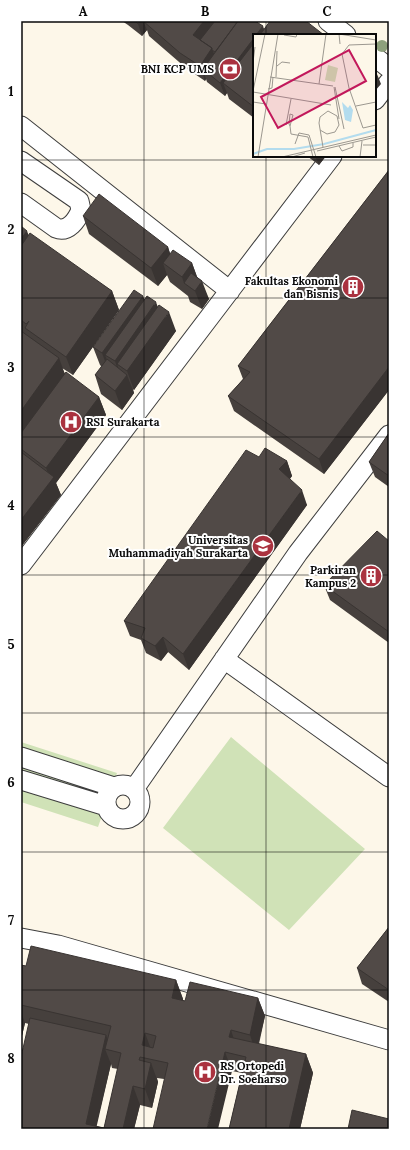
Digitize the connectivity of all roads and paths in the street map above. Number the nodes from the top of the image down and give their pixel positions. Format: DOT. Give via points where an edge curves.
graph roads {
  1 [pos="328,21"];
  2 [pos="345,34"];
  3 [pos="376,58"];
  4 [pos="389,68"];
  5 [pos="389,82"];
  6 [pos="376,99"];
  7 [pos="21,126"];
  8 [pos="331,157"];
  9 [pos="21,161"];
  10 [pos="21,203"];
  11 [pos="230,291"];
  12 [pos="389,435"];
  13 [pos="21,565"];
  14 [pos="224,659"];
  15 [pos="21,757"];
  16 [pos="389,778"];
  17 [pos="21,780"];
  18 [pos="114,787"];
  19 [pos="134,789"];
  20 [pos="106,806"];
  21 [pos="21,938"];
  22 [pos="389,1040"];
  1 -- 2 [label="street"];
  3 -- 4 [label="street"];
  5 -- 6 [label="street"];
  7 -- 11 [label="street"];
  8 -- 11 [label="street"];
  9 -- 10 [label="street" via="78,202 81,210 72,224 61,229"];
  11 -- 13 [label="street"];
  12 -- 14 [label="street" via="298,553"];
  14 -- 16 [label="street"];
  14 -- 19 [label="street"];
  15 -- 18 [label="street"];
  17 -- 20 [label="street"];
  18 -- 19 [label="street" via="124,785"];
  18 -- 20 [label="street" via="107,795"];
  19 -- 20 [label="street" via="140,798 140,804 132,817 116,818"];
  21 -- 22 [label="street" via="58,945"];
}
